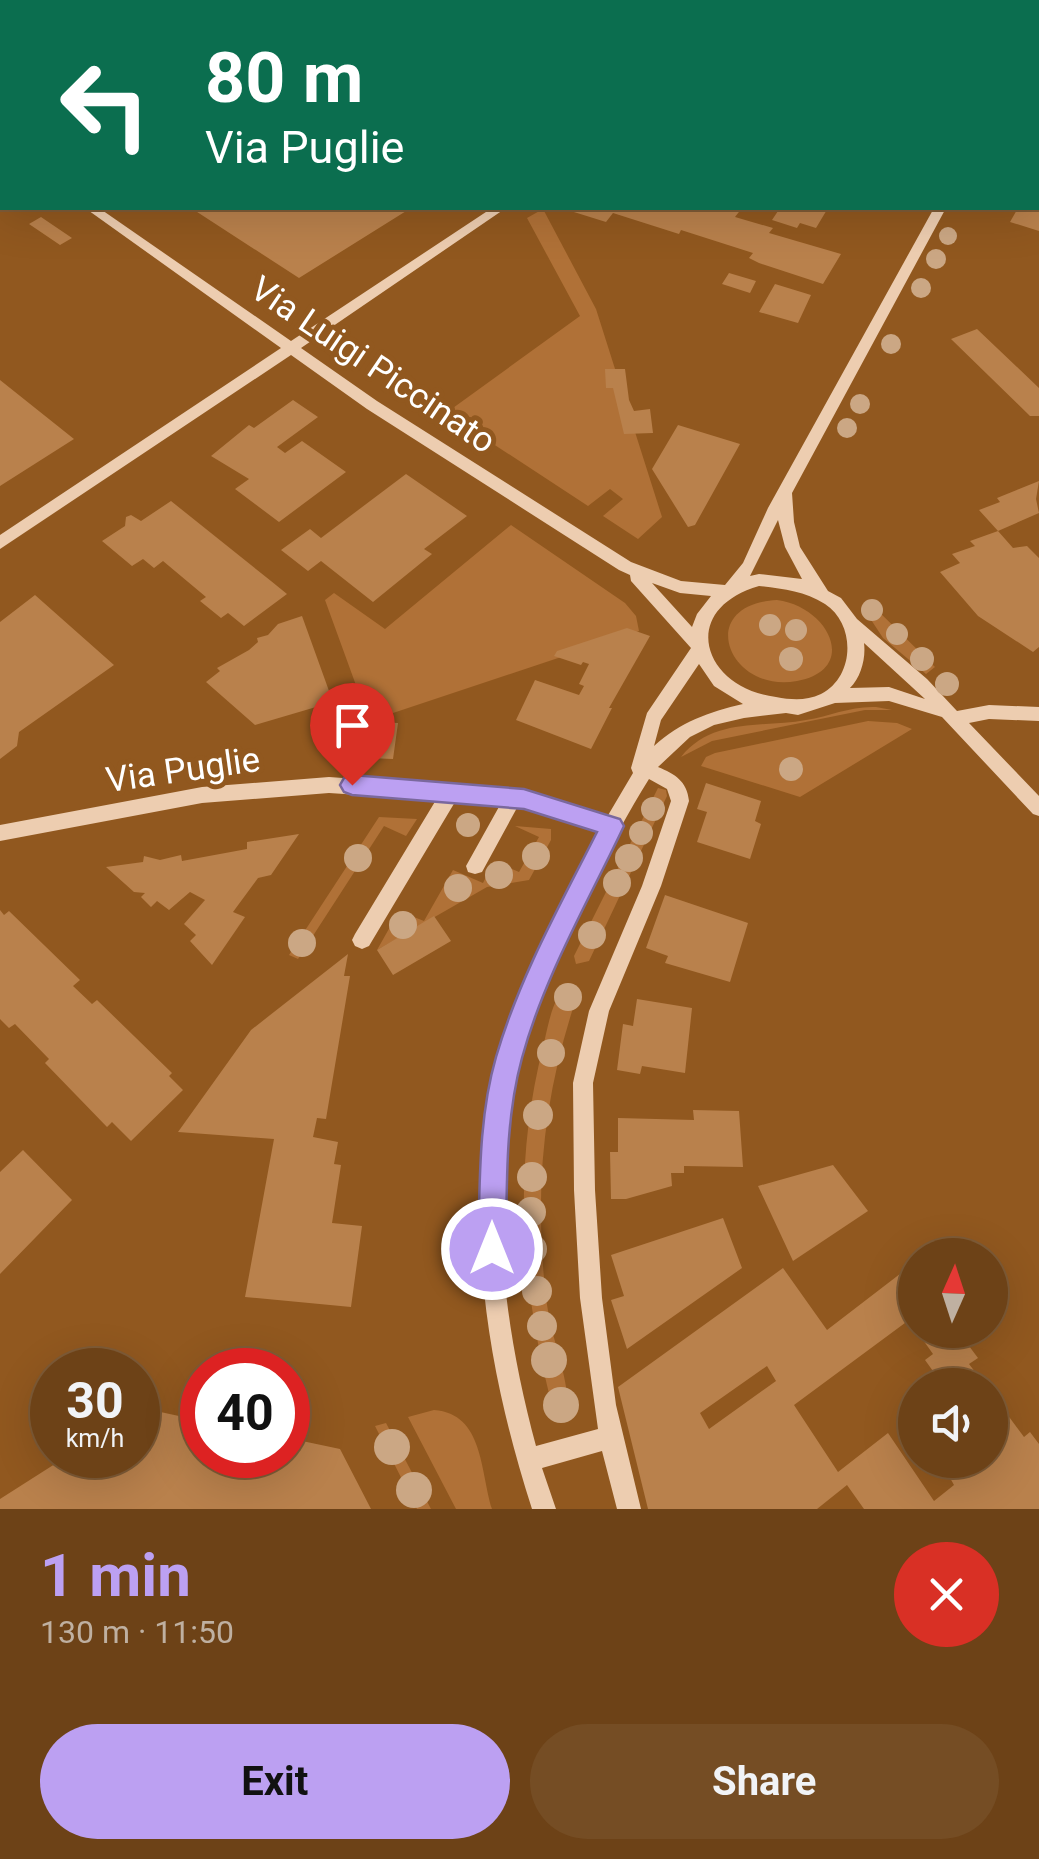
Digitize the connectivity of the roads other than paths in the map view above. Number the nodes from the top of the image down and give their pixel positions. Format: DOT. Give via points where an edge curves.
graph roads {
  1 [pos="94,210"];
  2 [pos="497,210"];
  3 [pos="939,210"];
  4 [pos="293,350"];
  5 [pos="788,490"];
  6 [pos="0,544"];
  7 [pos="625,566"];
  8 [pos="729,590"];
  9 [pos="822,593"];
  10 [pos="847,615"];
  11 [pos="700,647"];
  12 [pos="827,698"];
  13 [pos="784,706"];
  14 [pos="1039,714"];
  15 [pos="952,719"];
  16 [pos="640,774"];
  17 [pos="451,792"];
  18 [pos="513,798"];
  19 [pos="1039,808"];
  20 [pos="612,826"];
  21 [pos="0,833"];
  22 [pos="474,866"];
  23 [pos="362,940"];
  24 [pos="611,1437"];
  25 [pos="528,1460"];
  26 [pos="544,1509"];
  27 [pos="629,1509"];
  1 -- 4 [label="street, Via Luigi Piccinato"];
  2 -- 4 [label="street"];
  3 -- 5 [label="street"];
  4 -- 6 [label="street"];
  4 -- 7 [label="street, Via Luigi Piccinato"];
  5 -- 8 [label="street" via="749,566"];
  5 -- 9 [label="street" via="789,538"];
  7 -- 8 [label="street, Via Luigi Piccinato" via="680,587"];
  7 -- 11 [label="street, Via Luigi Piccinato"];
  8 -- 9 [label="street" via="776,580"];
  8 -- 11 [label="street" via="704,614"];
  9 -- 10 [label="street"];
  10 -- 12 [label="street" via="859,644 857,665"];
  10 -- 15 [label="street"];
  11 -- 13 [label="street" via="713,673 737,693"];
  11 -- 16 [label="street" via="653,718"];
  12 -- 13 [label="street"];
  12 -- 15 [label="street" via="889,694"];
  13 -- 16 [label="street" via="733,711 696,724"];
  14 -- 15 [label="street"];
  15 -- 19 [label="street"];
  16 -- 20 [label="street"];
  16 -- 24 [label="street" via="674,782 680,801 606,990 583,1083 590,1290"];
  17 -- 18 [label="street, Via Puglie"];
  17 -- 21 [label="street, Via Puglie" via="328,785 202,795"];
  17 -- 23 [label="street"];
  18 -- 20 [label="street, Via Puglie"];
  18 -- 22 [label="street"];
  20 -- 25 [label="street" via="522,1018 495,1136 497,1320"];
  24 -- 25 [label="street"];
  24 -- 27 [label="street"];
  25 -- 26 [label="street"];
}
